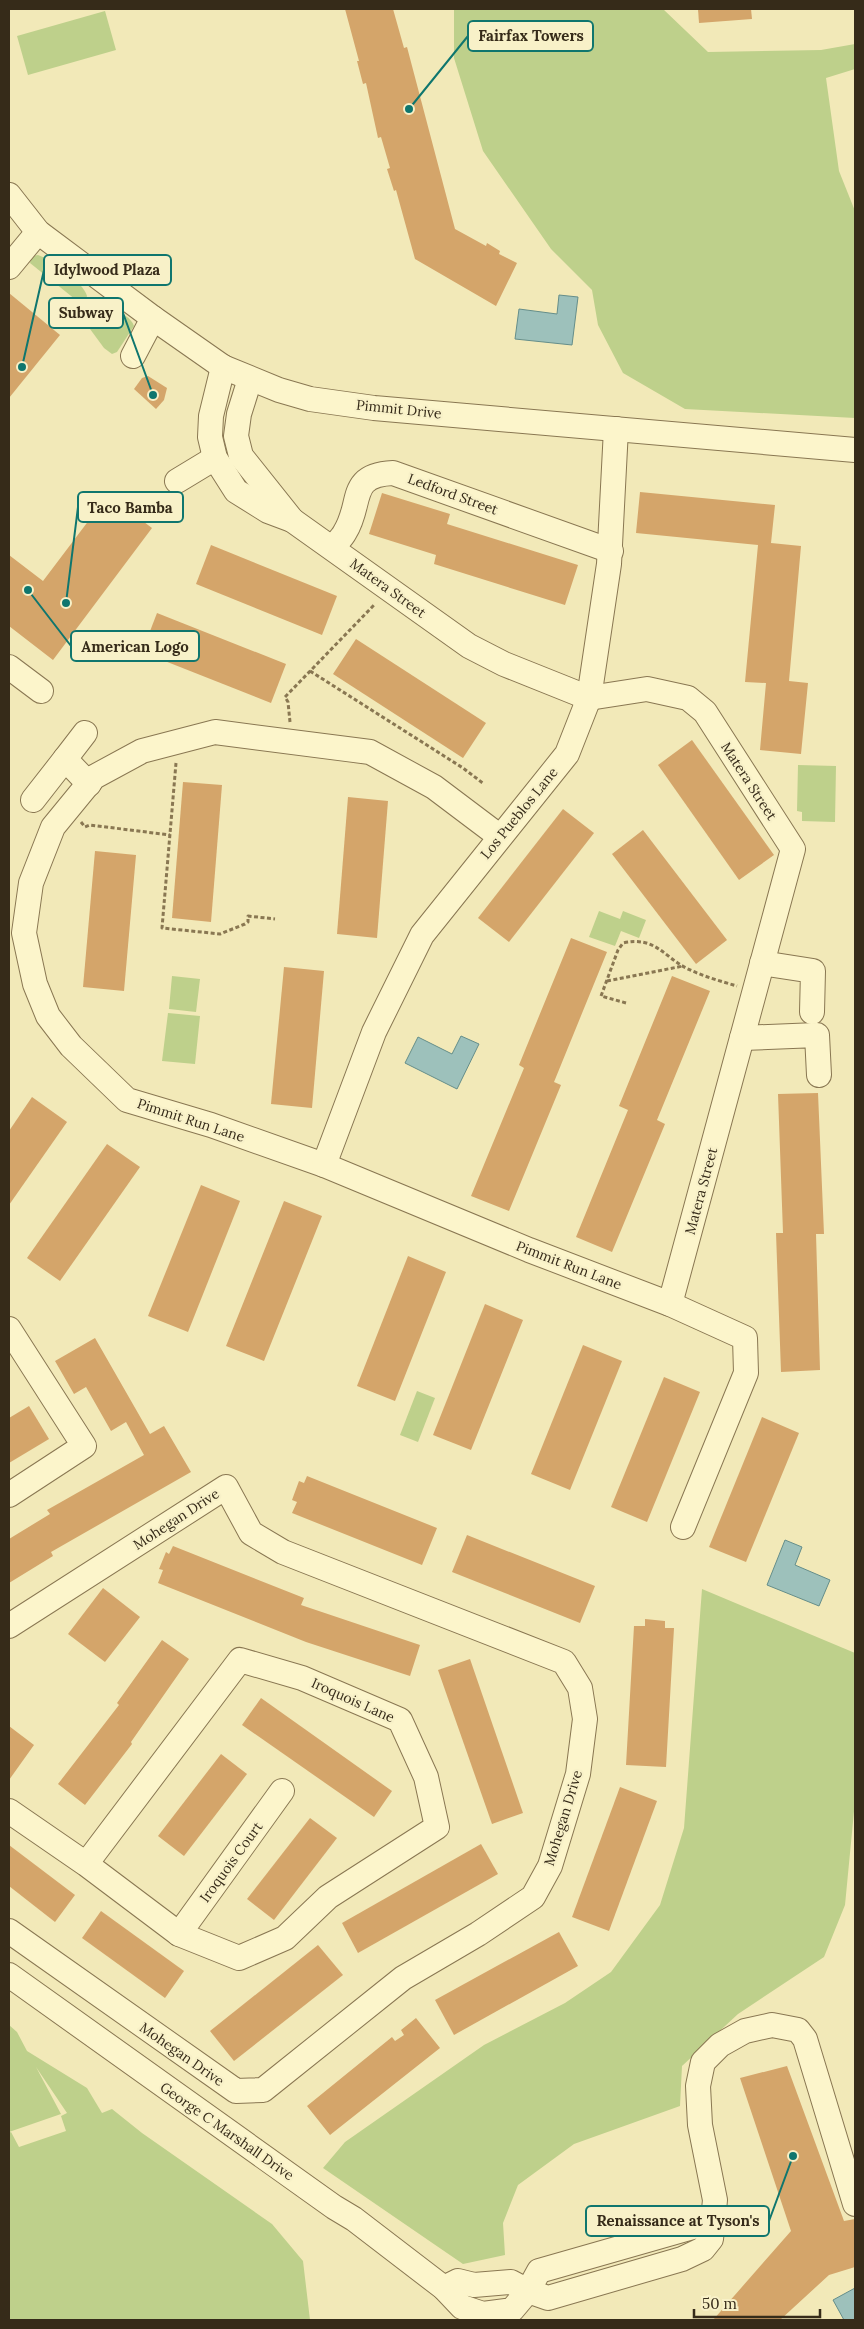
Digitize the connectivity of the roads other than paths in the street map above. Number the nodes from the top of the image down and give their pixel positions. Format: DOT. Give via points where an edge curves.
graph roads {
  1 [pos="9,195"];
  2 [pos="38,232"];
  3 [pos="9,267"];
  4 [pos="153,318"];
  5 [pos="133,356"];
  6 [pos="223,366"];
  7 [pos="250,379"];
  8 [pos="616,429"];
  9 [pos="855,450"];
  10 [pos="215,458"];
  11 [pos="177,481"];
  12 [pos="292,520"];
  13 [pos="333,548"];
  14 [pos="611,552"];
  15 [pos="9,667"];
  16 [pos="41,691"];
  17 [pos="589,698"];
  18 [pos="85,733"];
  19 [pos="65,759"];
  20 [pos="89,784"];
  21 [pos="33,800"];
  22 [pos="499,836"];
  23 [pos="762,963"];
  24 [pos="812,1012"];
  25 [pos="742,1038"];
  26 [pos="819,1075"];
  27 [pos="324,1165"];
  28 [pos="670,1304"];
  29 [pos="9,1329"];
  30 [pos="9,1495"];
  31 [pos="683,1527"];
  32 [pos="9,1626"];
  33 [pos="282,1791"];
  34 [pos="9,1811"];
  35 [pos="86,1864"];
  36 [pos="9,1931"];
  37 [pos="179,1934"];
  38 [pos="9,1975"];
  39 [pos="854,2204"];
  1 -- 2 [label="street, Pimmit Drive"];
  2 -- 3 [label="street"];
  2 -- 4 [label="street, Pimmit Drive"];
  4 -- 5 [label="street"];
  4 -- 6 [label="street, Pimmit Drive"];
  6 -- 7 [label="street, Pimmit Drive"];
  6 -- 10 [label="street, Matera Street" via="210,416"];
  7 -- 8 [label="street, Pimmit Drive" via="310,399 374,408"];
  7 -- 12 [label="street, Matera Street" via="236,436 241,456"];
  8 -- 9 [label="street, Pimmit Drive"];
  8 -- 14 [label="street, Los Pueblos Lane"];
  10 -- 11 [label="street"];
  10 -- 12 [label="street, Matera Street" via="236,491 268,511"];
  12 -- 13 [label="street, Matera Street"];
  13 -- 14 [label="street, Ledford Street" via="346,531 362,484 376,474 394,473"];
  13 -- 17 [label="street, Matera Street" via="469,646 504,664"];
  14 -- 17 [label="street, Los Pueblos Lane"];
  15 -- 16 [label="street"];
  17 -- 22 [label="street, Los Pueblos Lane" via="567,754"];
  17 -- 23 [label="street, Matera Street" via="647,689 688,698 705,712 793,849"];
  18 -- 19 [label="street"];
  19 -- 20 [label="street"];
  19 -- 21 [label="street"];
  20 -- 22 [label="street, Pimmit Run Lane" via="94,777 142,751 215,732 370,752 434,787"];
  20 -- 27 [label="street, Pimmit Run Lane" via="53,827 32,883 24,933 35,984 48,1016 71,1046 127,1100 211,1124"];
  22 -- 27 [label="street, Los Pueblos Lane" via="422,935 374,1032"];
  23 -- 24 [label="street" via="813,972"];
  23 -- 25 [label="street, Matera Street"];
  25 -- 26 [label="street" via="817,1035"];
  25 -- 28 [label="street, Matera Street"];
  27 -- 28 [label="street, Pimmit Run Lane"];
  28 -- 31 [label="street, Pimmit Run Lane" via="744,1338 746,1373"];
  29 -- 30 [label="street" via="84,1446"];
  32 -- 36 [label="street, Mohegan Drive" via="226,1487 251,1533 283,1552 564,1662 580,1688 585,1719 578,1774 550,1866 533,1897 403,1978 263,2090 236,2091"];
  33 -- 37 [label="street, Iroquois Court"];
  34 -- 35 [label="street, Iroquois Lane"];
  35 -- 37 [label="street, Iroquois Lane"];
  35 -- 37 [label="street, Iroquois Lane" via="240,1660 302,1678 400,1720 426,1777 438,1827 328,1897 285,1938 239,1958"];
  38 -- 39 [label="street, George C Marshall Drive" via="354,2219 444,2288 458,2281 474,2285 511,2282 548,2298 682,2259 703,2249 711,2239 715,2200 700,2125 698,2086 703,2062 720,2045 745,2031 772,2026 798,2030 805,2039"];
}
